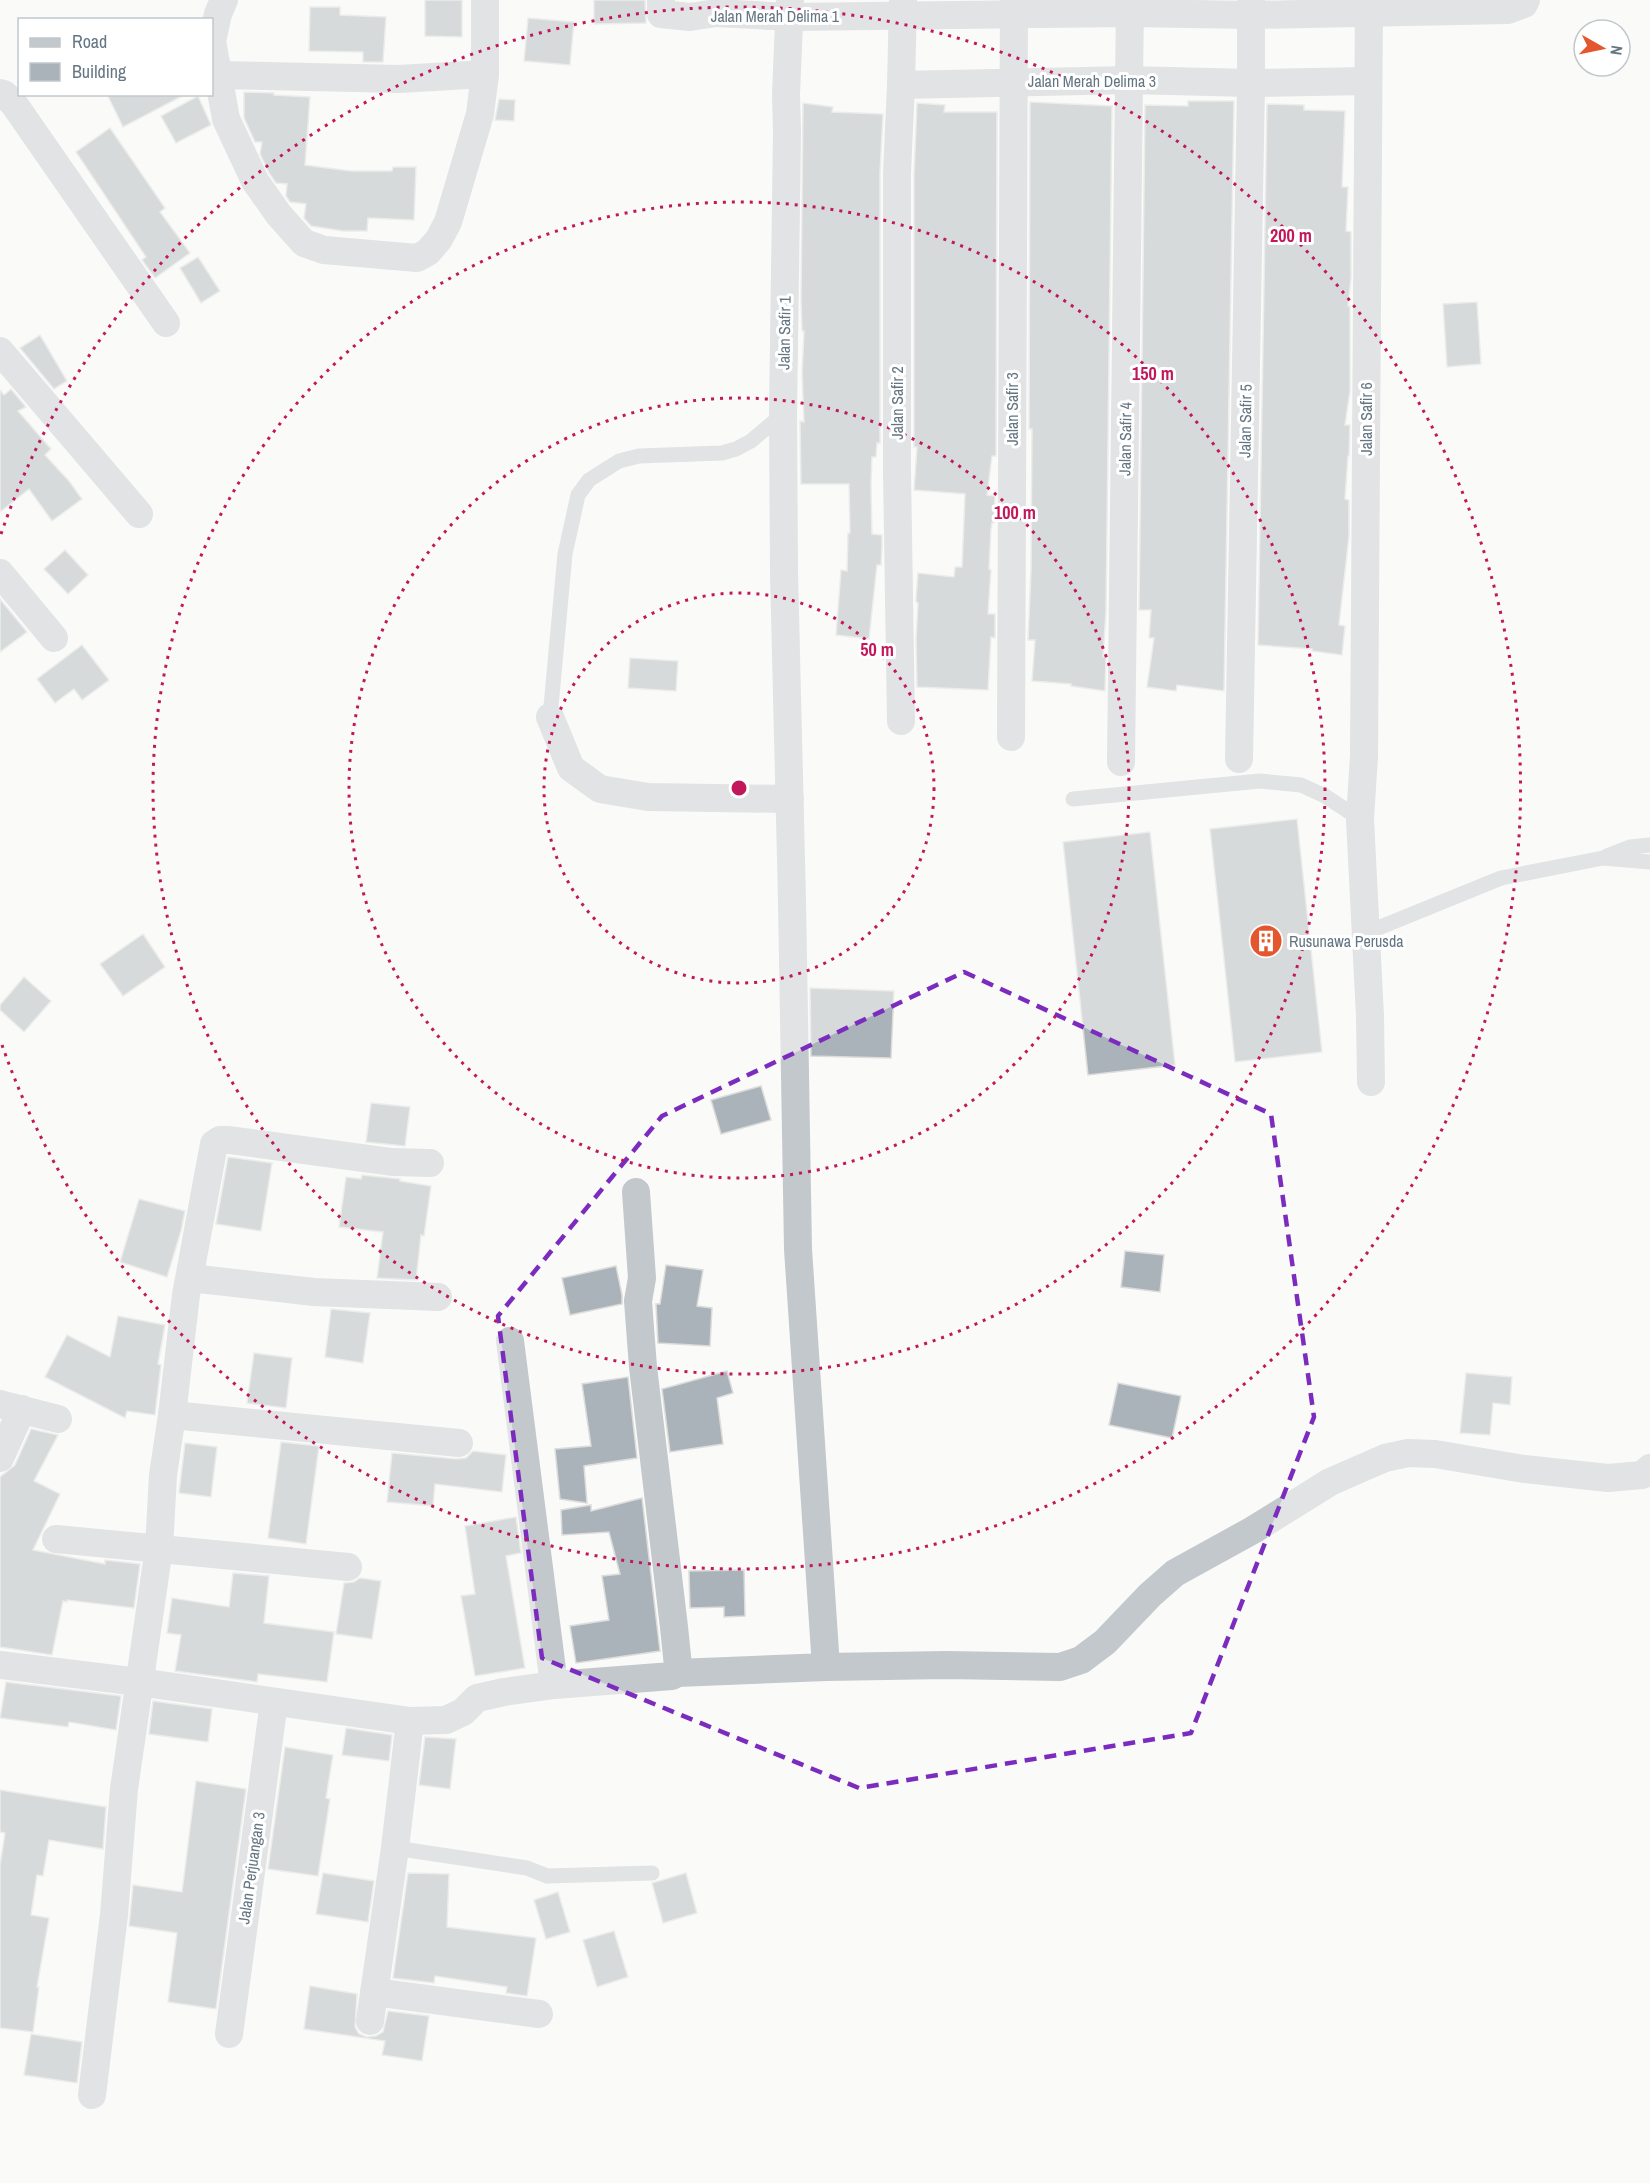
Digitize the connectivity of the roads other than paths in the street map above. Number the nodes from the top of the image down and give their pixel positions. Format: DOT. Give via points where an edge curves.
graph roads {
  1 [pos="224,0"];
  2 [pos="484,0"];
  3 [pos="661,0"];
  4 [pos="1526,0"];
  5 [pos="1368,6"];
  6 [pos="1014,7"];
  7 [pos="1130,7"];
  8 [pos="790,8"];
  9 [pos="903,8"];
  10 [pos="1251,8"];
  11 [pos="213,36"];
  12 [pos="213,46"];
  13 [pos="485,74"];
  14 [pos="218,75"];
  15 [pos="1129,80"];
  16 [pos="1013,81"];
  17 [pos="1367,81"];
  18 [pos="1251,83"];
  19 [pos="901,85"];
  20 [pos="0,93"];
  21 [pos="166,323"];
  22 [pos="0,351"];
  23 [pos="783,414"];
  24 [pos="139,514"];
  25 [pos="0,573"];
  26 [pos="54,638"];
  27 [pos="550,717"];
  28 [pos="901,721"];
  29 [pos="1011,737"];
  30 [pos="1239,759"];
  31 [pos="1121,762"];
  32 [pos="790,799"];
  33 [pos="1073,799"];
  34 [pos="1360,819"];
  35 [pos="1650,845"];
  36 [pos="1603,858"];
  37 [pos="1650,862"];
  38 [pos="1366,933"];
  39 [pos="1371,1082"];
  40 [pos="430,1163"];
  41 [pos="636,1192"];
  42 [pos="190,1278"];
  43 [pos="438,1297"];
  44 [pos="510,1341"];
  45 [pos="11,1406"];
  46 [pos="172,1415"];
  47 [pos="58,1419"];
  48 [pos="459,1443"];
  49 [pos="0,1458"];
  50 [pos="1650,1468"];
  51 [pos="56,1539"];
  52 [pos="159,1548"];
  53 [pos="348,1567"];
  54 [pos="0,1666"];
  55 [pos="826,1667"];
  56 [pos="0,1671"];
  57 [pos="677,1673"];
  58 [pos="139,1682"];
  59 [pos="554,1684"];
  60 [pos="274,1702"];
  61 [pos="410,1721"];
  62 [pos="395,1848"];
  63 [pos="652,1874"];
  64 [pos="374,1992"];
  65 [pos="539,2014"];
  66 [pos="370,2020"];
  67 [pos="229,2034"];
  68 [pos="92,2095"];
  1 -- 11 [label="street"];
  2 -- 13 [label="street"];
  3 -- 8 [label="street, Jalan Merah Delima 1" via="661,14 690,17"];
  4 -- 5 [label="street, Jalan Merah Delima 1" via="1508,10"];
  5 -- 10 [label="street, Jalan Merah Delima 1"];
  5 -- 17 [label="street, Jalan Safir 6"];
  6 -- 7 [label="street, Jalan Merah Delima 1"];
  6 -- 9 [label="street, Jalan Merah Delima 1"];
  6 -- 16 [label="street, Jalan Safir 3"];
  7 -- 10 [label="street, Jalan Merah Delima 1"];
  7 -- 15 [label="street, Jalan Safir 4"];
  8 -- 9 [label="street, Jalan Merah Delima 1"];
  8 -- 23 [label="street, Jalan Safir 1"];
  9 -- 19 [label="street"];
  10 -- 18 [label="street, Jalan Safir 5"];
  12 -- 14 [label="street"];
  13 -- 14 [label="street" via="399,79"];
  13 -- 14 [label="street" via="480,114 448,222 428,252 417,258 341,253 304,243 255,181 226,119"];
  15 -- 16 [label="street, Jalan Merah Delima 3"];
  15 -- 18 [label="street, Jalan Merah Delima 3"];
  15 -- 31 [label="street, Jalan Safir 4"];
  16 -- 19 [label="street, Jalan Merah Delima 3"];
  16 -- 29 [label="street, Jalan Safir 3"];
  17 -- 18 [label="street, Jalan Merah Delima 3"];
  17 -- 34 [label="street, Jalan Safir 6" via="1364,756"];
  18 -- 30 [label="street, Jalan Safir 5"];
  19 -- 28 [label="street, Jalan Safir 2" via="897,173 897,460"];
  20 -- 21 [label="street" via="14,104"];
  22 -- 24 [label="street"];
  23 -- 27 [label="lane" via="736,449 639,456 619,461 589,480 578,495 565,554"];
  23 -- 32 [label="street, Jalan Safir 1"];
  25 -- 26 [label="street"];
  27 -- 32 [label="street" via="571,768 600,789 648,797"];
  32 -- 55 [label="street, Jalan Safir 1" via="798,1249"];
  33 -- 34 [label="lane" via="1260,782 1301,785"];
  34 -- 38 [label="street, Jalan Safir 6"];
  35 -- 36 [label="lane" via="1630,847"];
  36 -- 37 [label="lane"];
  36 -- 38 [label="lane" via="1501,878"];
  38 -- 39 [label="street, Jalan Safir 6"];
  40 -- 42 [label="street" via="392,1162 220,1140 214,1144"];
  41 -- 57 [label="street" via="643,1367 675,1627"];
  42 -- 43 [label="street" via="314,1292"];
  42 -- 46 [label="street"];
  44 -- 59 [label="street"];
  45 -- 47 [label="street"];
  45 -- 49 [label="street"];
  46 -- 48 [label="street"];
  46 -- 52 [label="street" via="163,1475"];
  50 -- 55 [label="street" via="1642,1475 1608,1478 1435,1454 1408,1453 1385,1458 1330,1482 1175,1574 1081,1660 1060,1667"];
  51 -- 52 [label="street"];
  52 -- 53 [label="street"];
  52 -- 58 [label="street"];
  54 -- 56 [label="street"];
  54 -- 58 [label="street"];
  55 -- 57 [label="street"];
  57 -- 59 [label="street"];
  58 -- 60 [label="street"];
  58 -- 68 [label="street"];
  59 -- 61 [label="street" via="477,1698 463,1712 447,1720"];
  60 -- 61 [label="street"];
  60 -- 67 [label="street, Jalan Perjuangan 3"];
  61 -- 62 [label="street"];
  62 -- 63 [label="lane" via="527,1868 547,1876"];
  62 -- 64 [label="street"];
  64 -- 65 [label="street"];
  64 -- 66 [label="street"];
}
